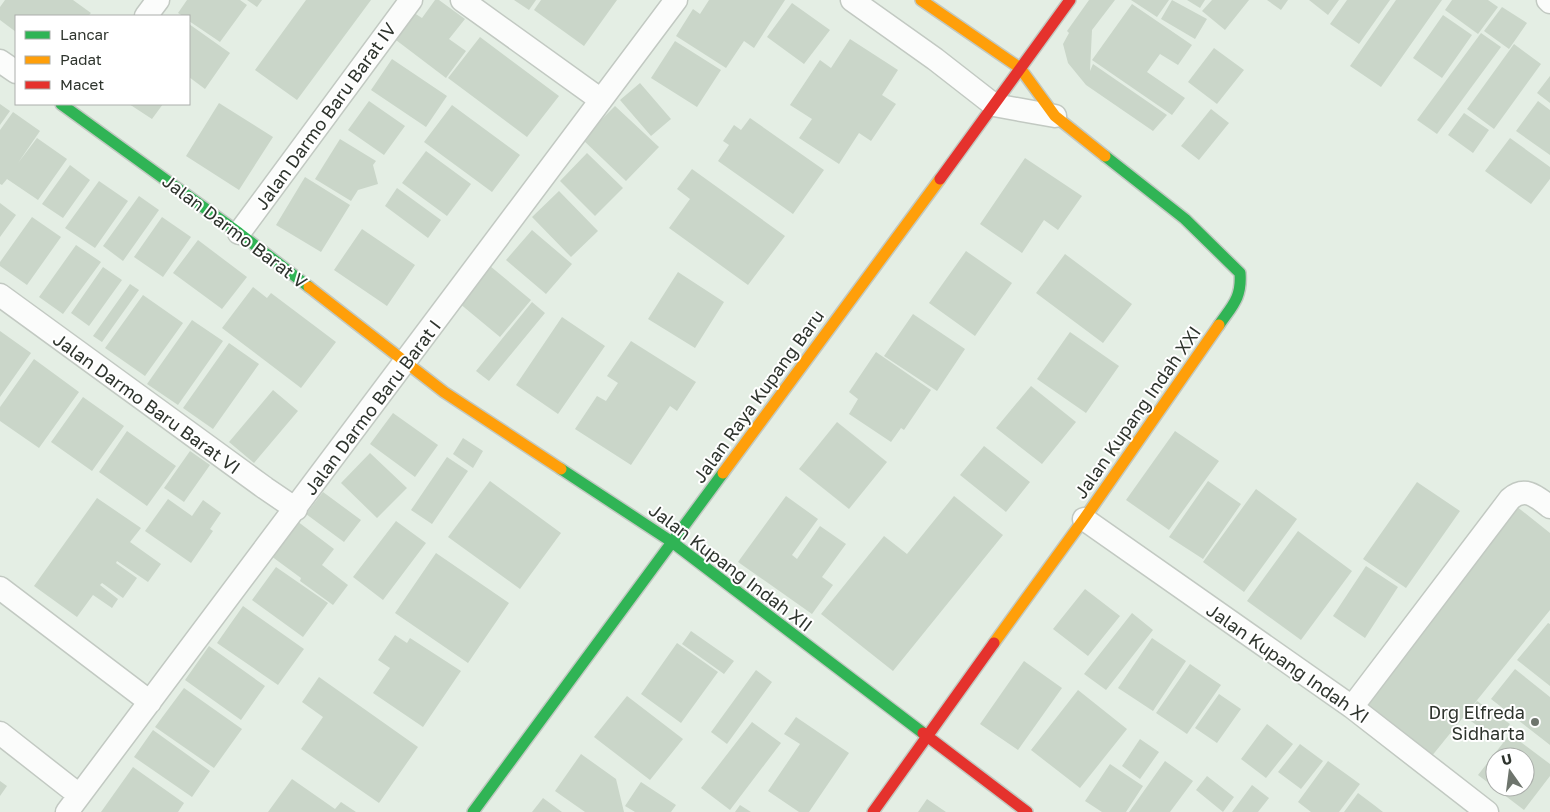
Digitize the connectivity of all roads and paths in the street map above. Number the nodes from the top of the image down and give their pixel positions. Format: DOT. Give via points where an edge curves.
graph roads {
  1 [pos="158,0"];
  2 [pos="411,0"];
  3 [pos="462,0"];
  4 [pos="676,0"];
  5 [pos="852,0"];
  6 [pos="921,0"];
  7 [pos="1070,0"];
  8 [pos="147,15"];
  9 [pos="0,61"];
  10 [pos="1020,68"];
  11 [pos="15,71"];
  12 [pos="601,100"];
  13 [pos="994,105"];
  14 [pos="72,107"];
  15 [pos="1055,116"];
  16 [pos="239,233"];
  17 [pos="0,295"];
  18 [pos="406,362"];
  19 [pos="1550,507"];
  20 [pos="296,509"];
  21 [pos="1084,519"];
  22 [pos="672,542"];
  23 [pos="0,588"];
  24 [pos="150,702"];
  25 [pos="1352,707"];
  26 [pos="0,733"];
  27 [pos="928,737"];
  28 [pos="73,804"];
  29 [pos="473,812"];
  30 [pos="873,812"];
  31 [pos="1027,812"];
  32 [pos="1487,812"];
  1 -- 8 [label="street"];
  2 -- 16 [label="street, Jalan Darmo Baru Barat IV"];
  3 -- 12 [label="street"];
  4 -- 12 [label="street, Jalan Darmo Baru Barat I"];
  5 -- 13 [label="street"];
  6 -- 10 [label="street, Jalan Kupang Indah XXI"];
  7 -- 10 [label="street, Jalan Raya Kupang Baru"];
  9 -- 11 [label="street"];
  10 -- 13 [label="street, Jalan Raya Kupang Baru"];
  10 -- 15 [label="street, Jalan Kupang Indah XXI"];
  12 -- 18 [label="street, Jalan Darmo Baru Barat I"];
  13 -- 15 [label="street"];
  13 -- 22 [label="street, Jalan Raya Kupang Baru"];
  14 -- 16 [label="street, Jalan Darmo Barat V"];
  15 -- 21 [label="street, Jalan Kupang Indah XXI" via="1185,220 1240,273 1241,285 1238,297"];
  16 -- 18 [label="street, Jalan Darmo Barat V"];
  17 -- 20 [label="street, Jalan Darmo Baru Barat VI"];
  18 -- 20 [label="street, Jalan Darmo Baru Barat I"];
  18 -- 22 [label="street, Jalan Kupang Indah XII" via="444,392"];
  19 -- 25 [label="street" via="1525,492 1510,499"];
  20 -- 24 [label="street, Jalan Darmo Baru Barat I"];
  21 -- 25 [label="street, Jalan Kupang Indah XI"];
  21 -- 27 [label="street, Jalan Kupang Indah XXI"];
  22 -- 27 [label="street, Jalan Kupang Indah XII"];
  22 -- 29 [label="street, Jalan Raya Kupang Baru"];
  23 -- 24 [label="street"];
  24 -- 28 [label="street, Jalan Darmo Baru Barat I"];
  25 -- 32 [label="street, Jalan Kupang Indah XI"];
  26 -- 28 [label="street"];
  27 -- 30 [label="street, Jalan Kupang Indah XXI"];
  27 -- 31 [label="street, Jalan Kupang Indah XII"];
}
